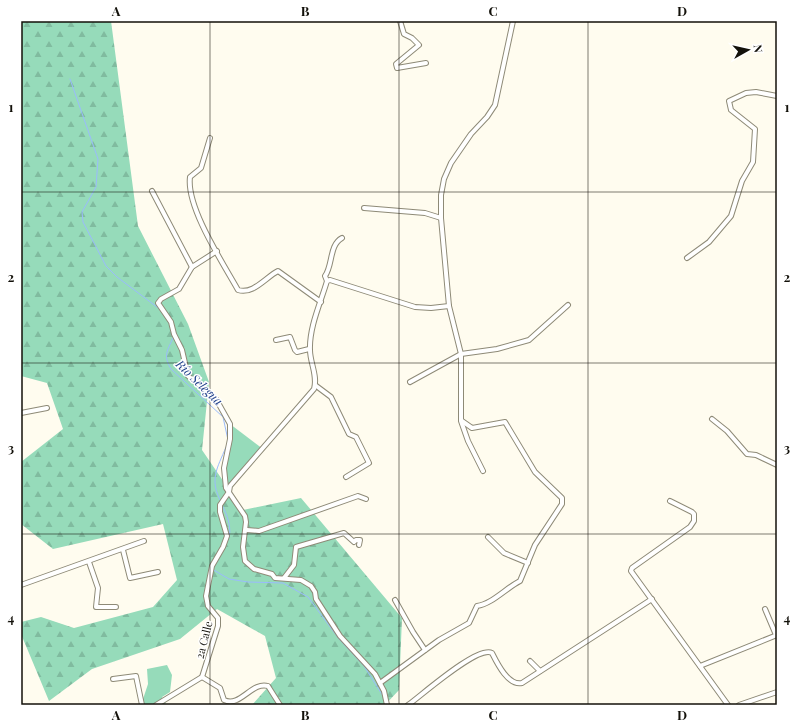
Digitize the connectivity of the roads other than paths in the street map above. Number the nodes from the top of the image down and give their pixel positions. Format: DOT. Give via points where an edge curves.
graph roads {
  1 [pos="400,21"];
  2 [pos="513,21"];
  3 [pos="426,63"];
  4 [pos="777,96"];
  5 [pos="210,138"];
  6 [pos="152,191"];
  7 [pos="364,208"];
  8 [pos="441,218"];
  9 [pos="342,238"];
  10 [pos="217,251"];
  11 [pos="687,258"];
  12 [pos="192,267"];
  13 [pos="327,281"];
  14 [pos="321,302"];
  15 [pos="568,304"];
  16 [pos="449,306"];
  17 [pos="276,340"];
  18 [pos="310,349"];
  19 [pos="461,354"];
  20 [pos="410,382"];
  21 [pos="315,385"];
  22 [pos="47,408"];
  23 [pos="21,413"];
  24 [pos="712,420"];
  25 [pos="461,421"];
  26 [pos="777,465"];
  27 [pos="483,471"];
  28 [pos="346,477"];
  29 [pos="229,492"];
  30 [pos="366,499"];
  31 [pos="670,501"];
  32 [pos="247,530"];
  33 [pos="488,537"];
  34 [pos="144,541"];
  35 [pos="359,545"];
  36 [pos="123,550"];
  37 [pos="89,562"];
  38 [pos="528,563"];
  39 [pos="158,572"];
  40 [pos="284,578"];
  41 [pos="21,585"];
  42 [pos="652,598"];
  43 [pos="395,600"];
  44 [pos="116,607"];
  45 [pos="765,609"];
  46 [pos="777,635"];
  47 [pos="425,650"];
  48 [pos="530,661"];
  49 [pos="700,666"];
  50 [pos="540,671"];
  51 [pos="202,677"];
  52 [pos="113,679"];
  53 [pos="380,683"];
  54 [pos="777,692"];
  55 [pos="142,705"];
  56 [pos="156,705"];
  57 [pos="280,705"];
  58 [pos="387,705"];
  59 [pos="408,705"];
  60 [pos="728,705"];
  61 [pos="738,705"];
  1 -- 3 [label="street" via="404,34 419,45 402,57 396,64 397,68"];
  2 -- 8 [label="street" via="495,105 451,163 444,179"];
  4 -- 11 [label="street" via="746,93 730,101 731,110 755,129 754,162 742,181 731,216 709,242"];
  5 -- 10 [label="street" via="201,168 190,180 194,207"];
  6 -- 12 [label="street"];
  7 -- 8 [label="street" via="425,213"];
  8 -- 16 [label="street"];
  9 -- 13 [label="street" via="337,242 332,254 330,270 325,276"];
  10 -- 12 [label="street"];
  10 -- 14 [label="street" via="238,290 248,290 278,271"];
  12 -- 29 [label="street" via="179,289 158,303 166,314 182,350 188,376 216,399 230,424 230,439 224,468 226,488"];
  13 -- 14 [label="street"];
  13 -- 16 [label="street" via="415,307"];
  14 -- 18 [label="street"];
  15 -- 19 [label="street" via="529,340 497,349"];
  16 -- 19 [label="street"];
  17 -- 18 [label="street" via="290,337 297,352"];
  18 -- 21 [label="street"];
  19 -- 20 [label="street"];
  19 -- 25 [label="street"];
  21 -- 28 [label="street" via="331,397 349,434 356,437 369,461"];
  21 -- 29 [label="street, 2a Calle" via="230,486"];
  22 -- 23 [label="street"];
  24 -- 26 [label="street" via="727,431 748,454"];
  25 -- 27 [label="street"];
  25 -- 38 [label="street" via="472,428 505,422 535,472 562,498 562,504 535,545"];
  29 -- 32 [label="street" via="245,516"];
  29 -- 51 [label="street, 2a Calle" via="220,512 227,536 212,566 206,596 208,606 218,618 218,626"];
  30 -- 32 [label="street" via="358,496 260,531"];
  31 -- 42 [label="street" via="692,512 694,521 690,527 631,570"];
  32 -- 40 [label="street" via="243,547 244,561 254,569 272,574 275,578"];
  33 -- 38 [label="street" via="504,553"];
  34 -- 36 [label="street"];
  35 -- 40 [label="street" via="360,540 354,542 344,533 296,547 294,565"];
  36 -- 37 [label="street"];
  36 -- 39 [label="street" via="130,578"];
  37 -- 41 [label="street"];
  37 -- 44 [label="street" via="98,588 96,607"];
  38 -- 47 [label="street" via="520,581 485,604 475,607 469,623"];
  40 -- 53 [label="street" via="301,580 311,586 316,599 340,636 375,674"];
  42 -- 49 [label="street"];
  42 -- 50 [label="street"];
  43 -- 47 [label="street"];
  45 -- 46 [label="street"];
  46 -- 49 [label="street"];
  47 -- 53 [label="street"];
  48 -- 50 [label="street"];
  49 -- 60 [label="street"];
  50 -- 59 [label="street" via="522,683 515,683 503,672 492,653 483,652 465,661"];
  51 -- 56 [label="street"];
  51 -- 57 [label="street" via="220,688 226,701 230,702 265,685"];
  52 -- 55 [label="street" via="136,676"];
  53 -- 58 [label="street"];
  54 -- 61 [label="street"];
}
